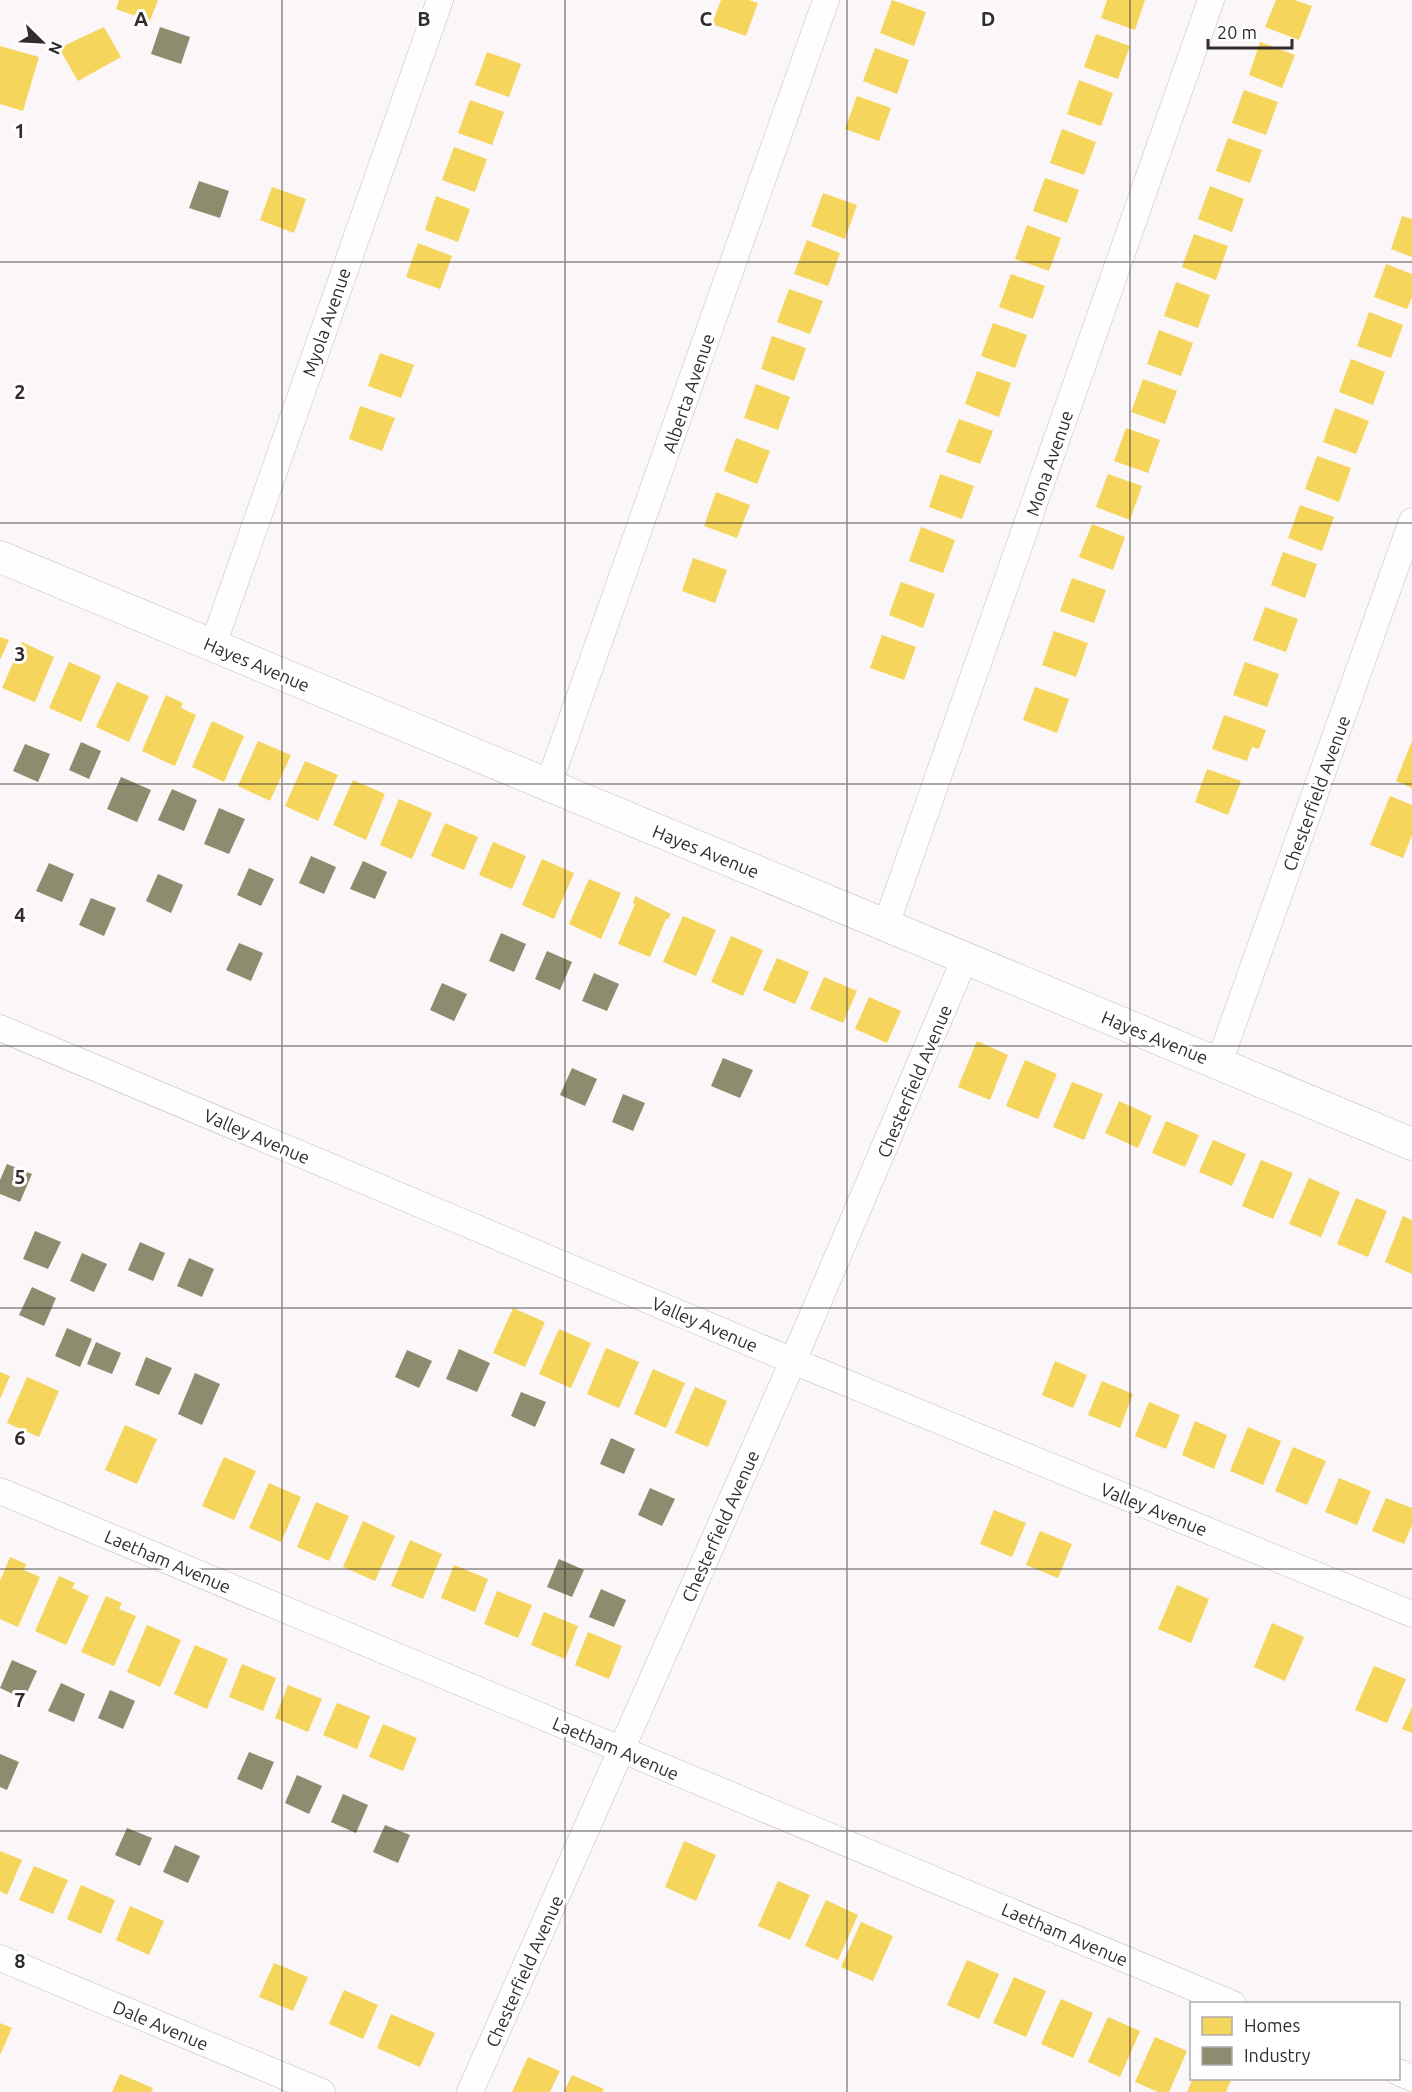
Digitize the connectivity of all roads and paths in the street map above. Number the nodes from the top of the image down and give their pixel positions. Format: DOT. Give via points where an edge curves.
graph roads {
  1 [pos="440,0"];
  2 [pos="826,0"];
  3 [pos="1211,0"];
  4 [pos="1412,521"];
  5 [pos="0,557"];
  6 [pos="213,645"];
  7 [pos="548,786"];
  8 [pos="885,925"];
  9 [pos="965,958"];
  10 [pos="0,1028"];
  11 [pos="1219,1063"];
  12 [pos="1412,1144"];
  13 [pos="792,1361"];
  14 [pos="0,1491"];
  15 [pos="1412,1614"];
  16 [pos="621,1750"];
  17 [pos="0,1958"];
  18 [pos="1228,2002"];
  19 [pos="322,2092"];
  20 [pos="470,2092"];
  1 -- 6 [label="street, Myola Avenue"];
  2 -- 7 [label="street, Alberta Avenue"];
  3 -- 8 [label="street, Mona Avenue"];
  4 -- 11 [label="street, Chesterfield Avenue"];
  5 -- 6 [label="street, Hayes Avenue"];
  6 -- 7 [label="street, Hayes Avenue"];
  7 -- 8 [label="street, Hayes Avenue"];
  8 -- 9 [label="street, Hayes Avenue"];
  9 -- 11 [label="street, Hayes Avenue"];
  9 -- 13 [label="street, Chesterfield Avenue"];
  10 -- 13 [label="street, Valley Avenue"];
  11 -- 12 [label="street, Hayes Avenue"];
  13 -- 15 [label="street, Valley Avenue"];
  13 -- 16 [label="street, Chesterfield Avenue"];
  14 -- 16 [label="street, Laetham Avenue"];
  16 -- 18 [label="street, Laetham Avenue"];
  16 -- 20 [label="street, Chesterfield Avenue"];
  17 -- 19 [label="street, Dale Avenue"];
}
